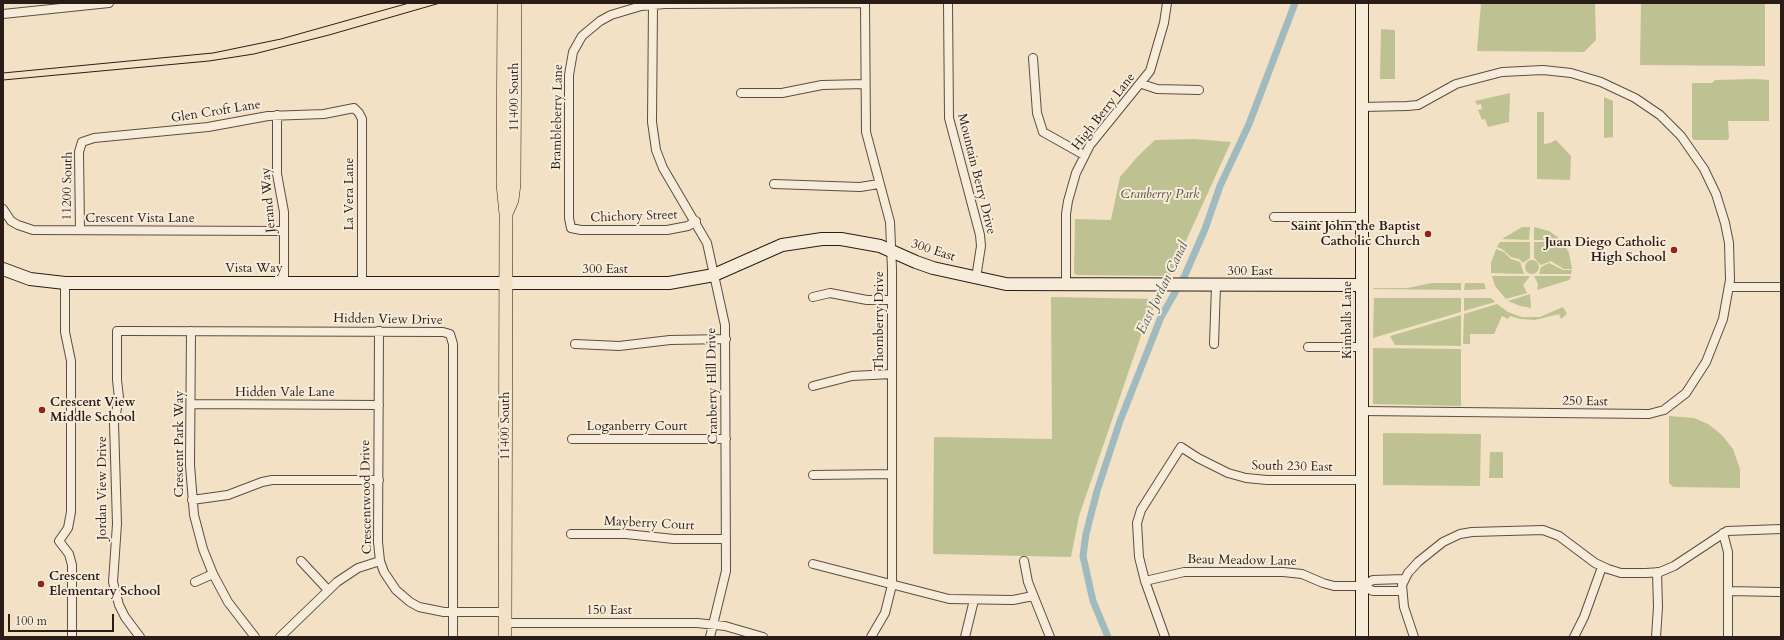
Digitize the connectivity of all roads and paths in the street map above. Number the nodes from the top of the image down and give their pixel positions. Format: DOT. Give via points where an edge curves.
graph roads {
  1 [pos="109,3"];
  2 [pos="504,3"];
  3 [pos="515,3"];
  4 [pos="865,3"];
  5 [pos="948,3"];
  6 [pos="1167,3"];
  7 [pos="1362,3"];
  8 [pos="785,4"];
  9 [pos="653,5"];
  10 [pos="3,14"];
  11 [pos="1032,58"];
  12 [pos="865,84"];
  13 [pos="1142,84"];
  14 [pos="1199,90"];
  15 [pos="741,93"];
  16 [pos="1362,107"];
  17 [pos="354,108"];
  18 [pos="277,115"];
  19 [pos="82,142"];
  20 [pos="1084,155"];
  21 [pos="774,184"];
  22 [pos="879,184"];
  23 [pos="3,209"];
  24 [pos="506,214"];
  25 [pos="1274,218"];
  26 [pos="1362,218"];
  27 [pos="696,221"];
  28 [pos="571,228"];
  29 [pos="80,230"];
  30 [pos="284,231"];
  31 [pos="892,251"];
  32 [pos="3,269"];
  33 [pos="714,275"];
  34 [pos="976,278"];
  35 [pos="65,283"];
  36 [pos="284,283"];
  37 [pos="362,284"];
  38 [pos="506,284"];
  39 [pos="1066,285"];
  40 [pos="1362,285"];
  41 [pos="1216,286"];
  42 [pos="1729,287"];
  43 [pos="1781,287"];
  44 [pos="813,297"];
  45 [pos="892,300"];
  46 [pos="117,331"];
  47 [pos="191,331"];
  48 [pos="379,331"];
  49 [pos="726,340"];
  50 [pos="575,344"];
  51 [pos="1214,344"];
  52 [pos="1308,347"];
  53 [pos="1362,347"];
  54 [pos="892,374"];
  55 [pos="813,386"];
  56 [pos="192,404"];
  57 [pos="379,405"];
  58 [pos="1362,411"];
  59 [pos="572,439"];
  60 [pos="726,439"];
  61 [pos="892,474"];
  62 [pos="813,475"];
  63 [pos="379,480"];
  64 [pos="1362,480"];
  65 [pos="192,500"];
  66 [pos="1781,529"];
  67 [pos="1723,533"];
  68 [pos="571,534"];
  69 [pos="726,539"];
  70 [pos="301,561"];
  71 [pos="380,561"];
  72 [pos="1024,561"];
  73 [pos="813,564"];
  74 [pos="1602,567"];
  75 [pos="1656,572"];
  76 [pos="213,574"];
  77 [pos="1144,581"];
  78 [pos="195,582"];
  79 [pos="892,585"];
  80 [pos="1402,585"];
  81 [pos="1362,586"];
  82 [pos="328,590"];
  83 [pos="1728,592"];
  84 [pos="1779,592"];
  85 [pos="1033,596"];
  86 [pos="974,600"];
  87 [pos="452,613"];
  88 [pos="505,618"];
  89 [pos="713,624"];
  90 [pos="72,637"];
  91 [pos="140,637"];
  92 [pos="256,637"];
  93 [pos="280,637"];
  94 [pos="453,637"];
  95 [pos="505,637"];
  96 [pos="710,637"];
  97 [pos="763,637"];
  98 [pos="872,637"];
  99 [pos="965,637"];
  100 [pos="1050,637"];
  101 [pos="1165,637"];
  102 [pos="1362,637"];
  103 [pos="1414,637"];
  104 [pos="1574,637"];
  105 [pos="1656,637"];
  106 [pos="1728,637"];
  1 -- 10 [label="street"];
  2 -- 24 [label="main road, 11400 South" via="503,184"];
  3 -- 24 [label="main road, 11400 South" via="514,184 512,200"];
  4 -- 8 [label="street, Brambleberry Lane"];
  4 -- 12 [label="street, Thornberry Drive"];
  5 -- 34 [label="street, Mountain Berry Drive" via="949,118 980,235 981,246"];
  6 -- 13 [label="street, High Berry Lane" via="1158,48 1150,71"];
  7 -- 16 [label="street, Kimballs Lane"];
  8 -- 9 [label="street, Brambleberry Lane"];
  9 -- 27 [label="street, Cranberry Hill Drive" via="654,140 663,168"];
  9 -- 28 [label="street, Brambleberry Lane" via="630,8 600,21 582,36 573,52 569,75"];
  11 -- 20 [label="street" via="1037,113 1043,132"];
  12 -- 15 [label="street" via="822,85 782,93"];
  12 -- 22 [label="street, Thornberry Drive" via="866,132"];
  13 -- 14 [label="street" via="1157,89"];
  13 -- 20 [label="street, High Berry Lane"];
  16 -- 26 [label="street, Kimballs Lane"];
  16 -- 42 [label="street, 250 East" via="1418,105 1456,84 1473,78 1531,69 1584,76 1635,98 1660,115 1681,136 1704,169 1716,194 1725,223 1729,244"];
  17 -- 18 [label="street, Glen Croft Lane" via="324,114"];
  17 -- 37 [label="street, La Vera Lane" via="362,119"];
  18 -- 19 [label="street, Glen Croft Lane" via="208,127 94,138"];
  18 -- 30 [label="street, Jerand Way" via="277,174 284,204"];
  19 -- 29 [label="street, 11200 South"];
  20 -- 39 [label="street, High Berry Lane" via="1068,200"];
  21 -- 22 [label="street"];
  22 -- 31 [label="street, Thornberry Drive" via="890,222"];
  23 -- 29 [label="street, Crescent Vista Lane" via="11,220 25,228 41,231"];
  24 -- 38 [label="main road, 11400 South"];
  25 -- 26 [label="street"];
  26 -- 40 [label="street, Kimballs Lane"];
  27 -- 28 [label="street, Chichory Street" via="688,226 667,230"];
  27 -- 33 [label="street, Cranberry Hill Drive" via="707,243"];
  29 -- 30 [label="street, Crescent Vista Lane"];
  30 -- 36 [label="street, Jerand Way"];
  31 -- 33 [label="street, 300 East" via="880,246 841,239 799,241 763,252"];
  31 -- 34 [label="street, 300 East" via="916,262"];
  31 -- 45 [label="street, Thornberry Drive"];
  32 -- 35 [label="street, Vista Way" via="30,279"];
  33 -- 38 [label="street, 300 East" via="669,283"];
  33 -- 49 [label="street, Cranberry Hill Drive"];
  34 -- 39 [label="street, 300 East" via="1006,284"];
  35 -- 36 [label="street, Vista Way"];
  35 -- 90 [label="street" via="64,328 72,361 71,512 68,528 59,541 69,554 72,565"];
  36 -- 37 [label="street, Vista Way"];
  37 -- 38 [label="street, Vista Way"];
  38 -- 88 [label="main road, 11400 South"];
  39 -- 41 [label="street, 300 East"];
  40 -- 41 [label="street, 300 East"];
  40 -- 53 [label="street, Kimballs Lane"];
  41 -- 51 [label="street"];
  42 -- 43 [label="street"];
  42 -- 58 [label="street, 250 East" via="1723,319 1706,362 1686,393 1664,410 1649,414"];
  44 -- 45 [label="street" via="830,294 867,300"];
  45 -- 54 [label="street, Thornberry Drive"];
  46 -- 47 [label="street, Hidden View Drive"];
  46 -- 91 [label="street, Jordan View Drive" via="119,398 114,423 117,524 113,582 125,618"];
  47 -- 48 [label="street, Hidden View Drive"];
  47 -- 56 [label="street, Crescent Park Way"];
  48 -- 57 [label="street, Crescentwood Drive"];
  48 -- 87 [label="street, Hidden View Drive" via="443,332 450,334 452,339"];
  49 -- 50 [label="street" via="679,339 619,346"];
  49 -- 60 [label="street, Cranberry Hill Drive"];
  52 -- 53 [label="street"];
  53 -- 58 [label="street, Kimballs Lane"];
  54 -- 55 [label="street" via="852,376"];
  54 -- 61 [label="street, Thornberry Drive"];
  56 -- 57 [label="street, Hidden Vale Lane"];
  56 -- 65 [label="street, Crescent Park Way"];
  57 -- 63 [label="street, Crescentwood Drive"];
  58 -- 64 [label="street, Kimballs Lane"];
  59 -- 60 [label="street, Loganberry Court"];
  60 -- 69 [label="street, Cranberry Hill Drive"];
  61 -- 62 [label="street"];
  61 -- 79 [label="street, Thornberry Drive"];
  63 -- 65 [label="street" via="272,480 257,483 228,495"];
  63 -- 71 [label="street, Crescentwood Drive"];
  64 -- 77 [label="street, South 230 East" via="1246,478 1228,473 1181,447 1141,510 1136,523 1138,557"];
  64 -- 81 [label="street, Kimballs Lane"];
  65 -- 76 [label="street, Crescent Park Way" via="198,530"];
  66 -- 67 [label="street" via="1735,529"];
  67 -- 75 [label="street" via="1674,566"];
  67 -- 83 [label="street" via="1728,552"];
  68 -- 69 [label="street, Mayberry Court"];
  69 -- 89 [label="street, Cranberry Hill Drive" via="725,576"];
  70 -- 82 [label="street"];
  71 -- 82 [label="street" via="358,568"];
  71 -- 87 [label="street, Crescentwood Drive" via="390,582 410,602 428,610"];
  72 -- 85 [label="street"];
  73 -- 79 [label="street"];
  74 -- 75 [label="street" via="1621,573"];
  74 -- 80 [label="street" via="1559,536 1544,530 1472,532 1454,536 1443,542 1418,562"];
  74 -- 104 [label="street"];
  75 -- 105 [label="street"];
  76 -- 78 [label="street"];
  76 -- 92 [label="street, Crescent Park Way" via="228,602"];
  77 -- 81 [label="street, Beau Meadow Lane" via="1184,572 1283,572 1302,574 1334,586"];
  77 -- 101 [label="street"];
  79 -- 86 [label="street" via="949,599"];
  79 -- 98 [label="street, Thornberry Drive" via="885,613"];
  80 -- 81 [label="street, Beau Meadow Lane" via="1373,590"];
  80 -- 103 [label="street" via="1404,607"];
  81 -- 102 [label="street, Kimballs Lane"];
  82 -- 93 [label="street"];
  83 -- 84 [label="street"];
  83 -- 106 [label="street"];
  85 -- 86 [label="street" via="1013,600"];
  85 -- 100 [label="street"];
  86 -- 99 [label="street"];
  87 -- 88 [label="street, Crescentwood Drive"];
  87 -- 94 [label="street, Hidden View Drive"];
  88 -- 89 [label="street, 150 East"];
  88 -- 95 [label="main road, 11400 South"];
  89 -- 96 [label="street, Cranberry Hill Drive"];
  89 -- 97 [label="street, 150 East"];
}
